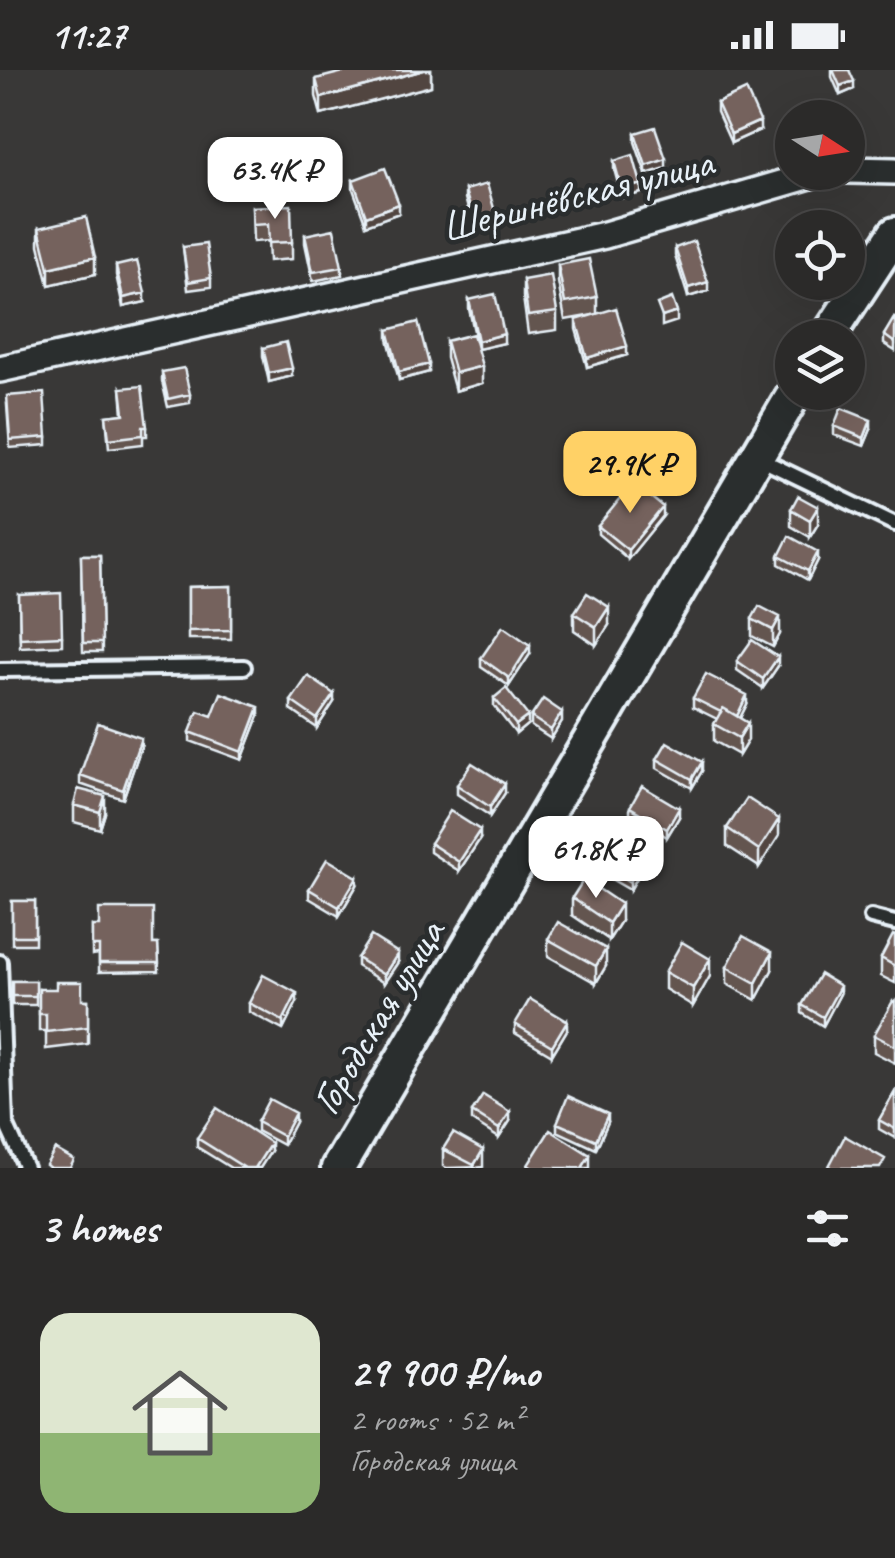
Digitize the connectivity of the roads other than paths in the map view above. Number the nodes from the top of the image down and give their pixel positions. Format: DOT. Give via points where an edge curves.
graph roads {
  1 [pos="865,170"];
  2 [pos="895,171"];
  3 [pos="775,185"];
  4 [pos="895,234"];
  5 [pos="839,320"];
  6 [pos="0,369"];
  7 [pos="785,410"];
  8 [pos="758,458"];
  9 [pos="895,524"];
  10 [pos="244,667"];
  11 [pos="0,670"];
  12 [pos="872,917"];
  13 [pos="895,923"];
  14 [pos="0,962"];
  15 [pos="26,1168"];
  16 [pos="338,1168"];
  1 -- 2 [label="street"];
  3 -- 6 [label="street, Шершнёвская улица" via="604,235"];
  4 -- 5 [label="street"];
  7 -- 8 [label="street, Городская улица"];
  8 -- 9 [label="lane"];
  8 -- 16 [label="street, Городская улица"];
  10 -- 11 [label="lane"];
  12 -- 13 [label="lane"];
  14 -- 15 [label="lane" via="6,1124"];
}
